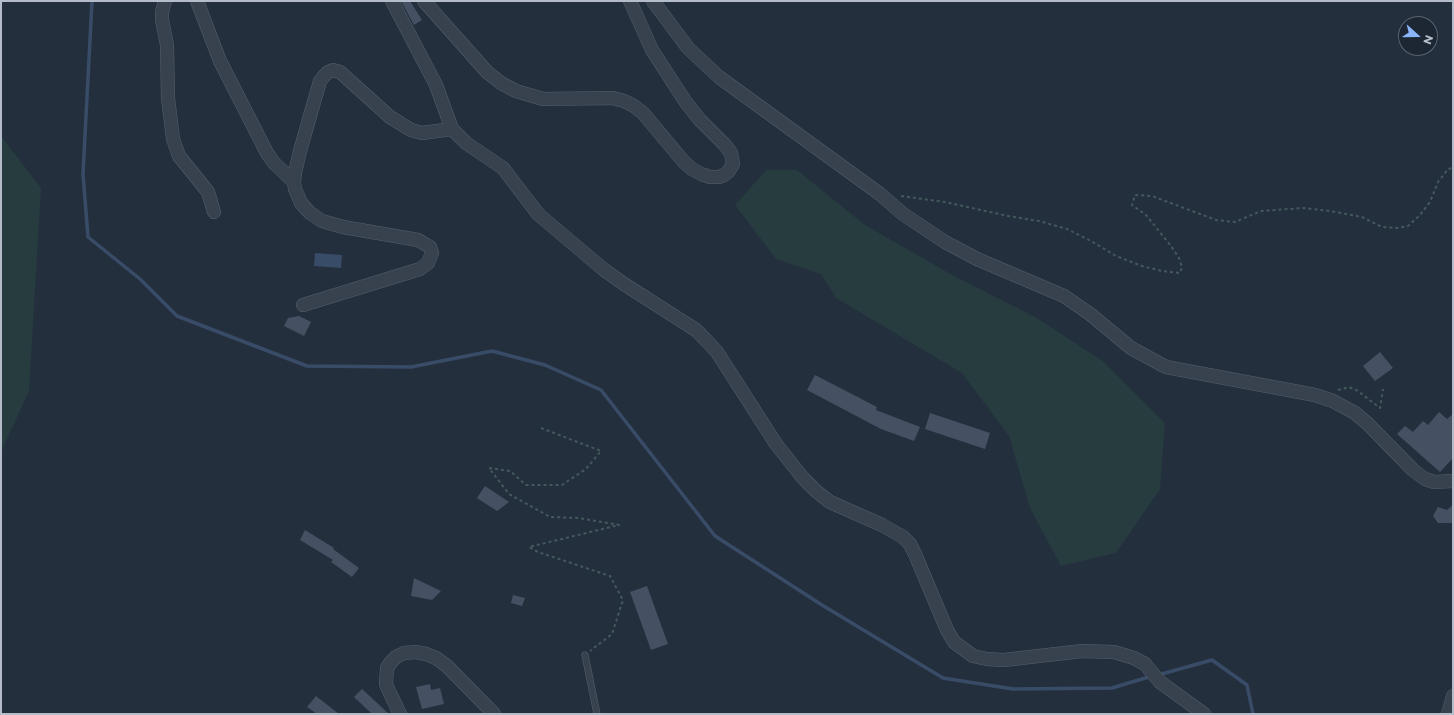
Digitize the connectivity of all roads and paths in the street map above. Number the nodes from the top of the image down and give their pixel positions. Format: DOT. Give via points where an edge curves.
graph roads {
  1 [pos="165,1"];
  2 [pos="197,1"];
  3 [pos="392,1"];
  4 [pos="424,1"];
  5 [pos="630,1"];
  6 [pos="652,1"];
  7 [pos="452,129"];
  8 [pos="1453,168"];
  9 [pos="294,182"];
  10 [pos="901,196"];
  11 [pos="214,212"];
  12 [pos="304,305"];
  13 [pos="1383,389"];
  14 [pos="1326,399"];
  15 [pos="541,428"];
  16 [pos="1453,481"];
  17 [pos="584,655"];
  18 [pos="1453,696"];
  19 [pos="400,714"];
  20 [pos="494,714"];
  21 [pos="597,714"];
  22 [pos="1204,714"];
  23 [pos="1448,714"];
  1 -- 11 [label="street" via="162,20 167,45 168,98 173,139 179,156 208,192"];
  2 -- 9 [label="street" via="220,62 267,153"];
  3 -- 7 [label="street" via="436,85"];
  4 -- 5 [label="street" via="487,72 502,83 516,91 543,99 613,98 624,101 643,112 692,169 710,177 724,175 733,164 731,153 685,101 652,50"];
  6 -- 14 [label="street" via="688,48 718,77 880,194 903,214 945,242 977,259 1064,296 1132,348 1166,366"];
  7 -- 9 [label="street" via="422,133 411,130 390,117 340,72 333,70 320,81 298,156"];
  7 -- 22 [label="street" via="466,143 503,168 538,214 567,239 624,284 696,330 717,352 776,444 816,491 830,502 882,525 906,540 915,554 947,630 954,642 965,651 987,660 1082,651 1114,652 1145,664 1156,677"];
  8 -- 10 [label="path" via="1448,169 1438,182 1430,202 1420,215 1408,226 1398,228 1382,227 1362,217 1303,208 1261,211 1235,222 1216,220 1152,196 1135,195 1132,205 1146,215 1179,258 1182,267 1180,273 1142,266 1116,256 1067,229 1039,221"];
  9 -- 12 [label="street" via="301,202 316,217 331,224 418,240 430,247 432,253 428,262 420,269"];
  13 -- 14 [label="path" via="1380,408 1349,387 1335,391"];
  14 -- 16 [label="street" via="1355,413 1425,479 1434,482"];
  15 -- 17 [label="path" via="601,451 586,469 562,485 526,485 510,471 489,468 509,494 550,517 579,518 618,525 529,547 610,576 622,600 612,634"];
  17 -- 21 [label="lane"];
  18 -- 23 [label="street"];
  19 -- 20 [label="street" via="386,684 387,668 396,657 415,652 436,658"];
}
